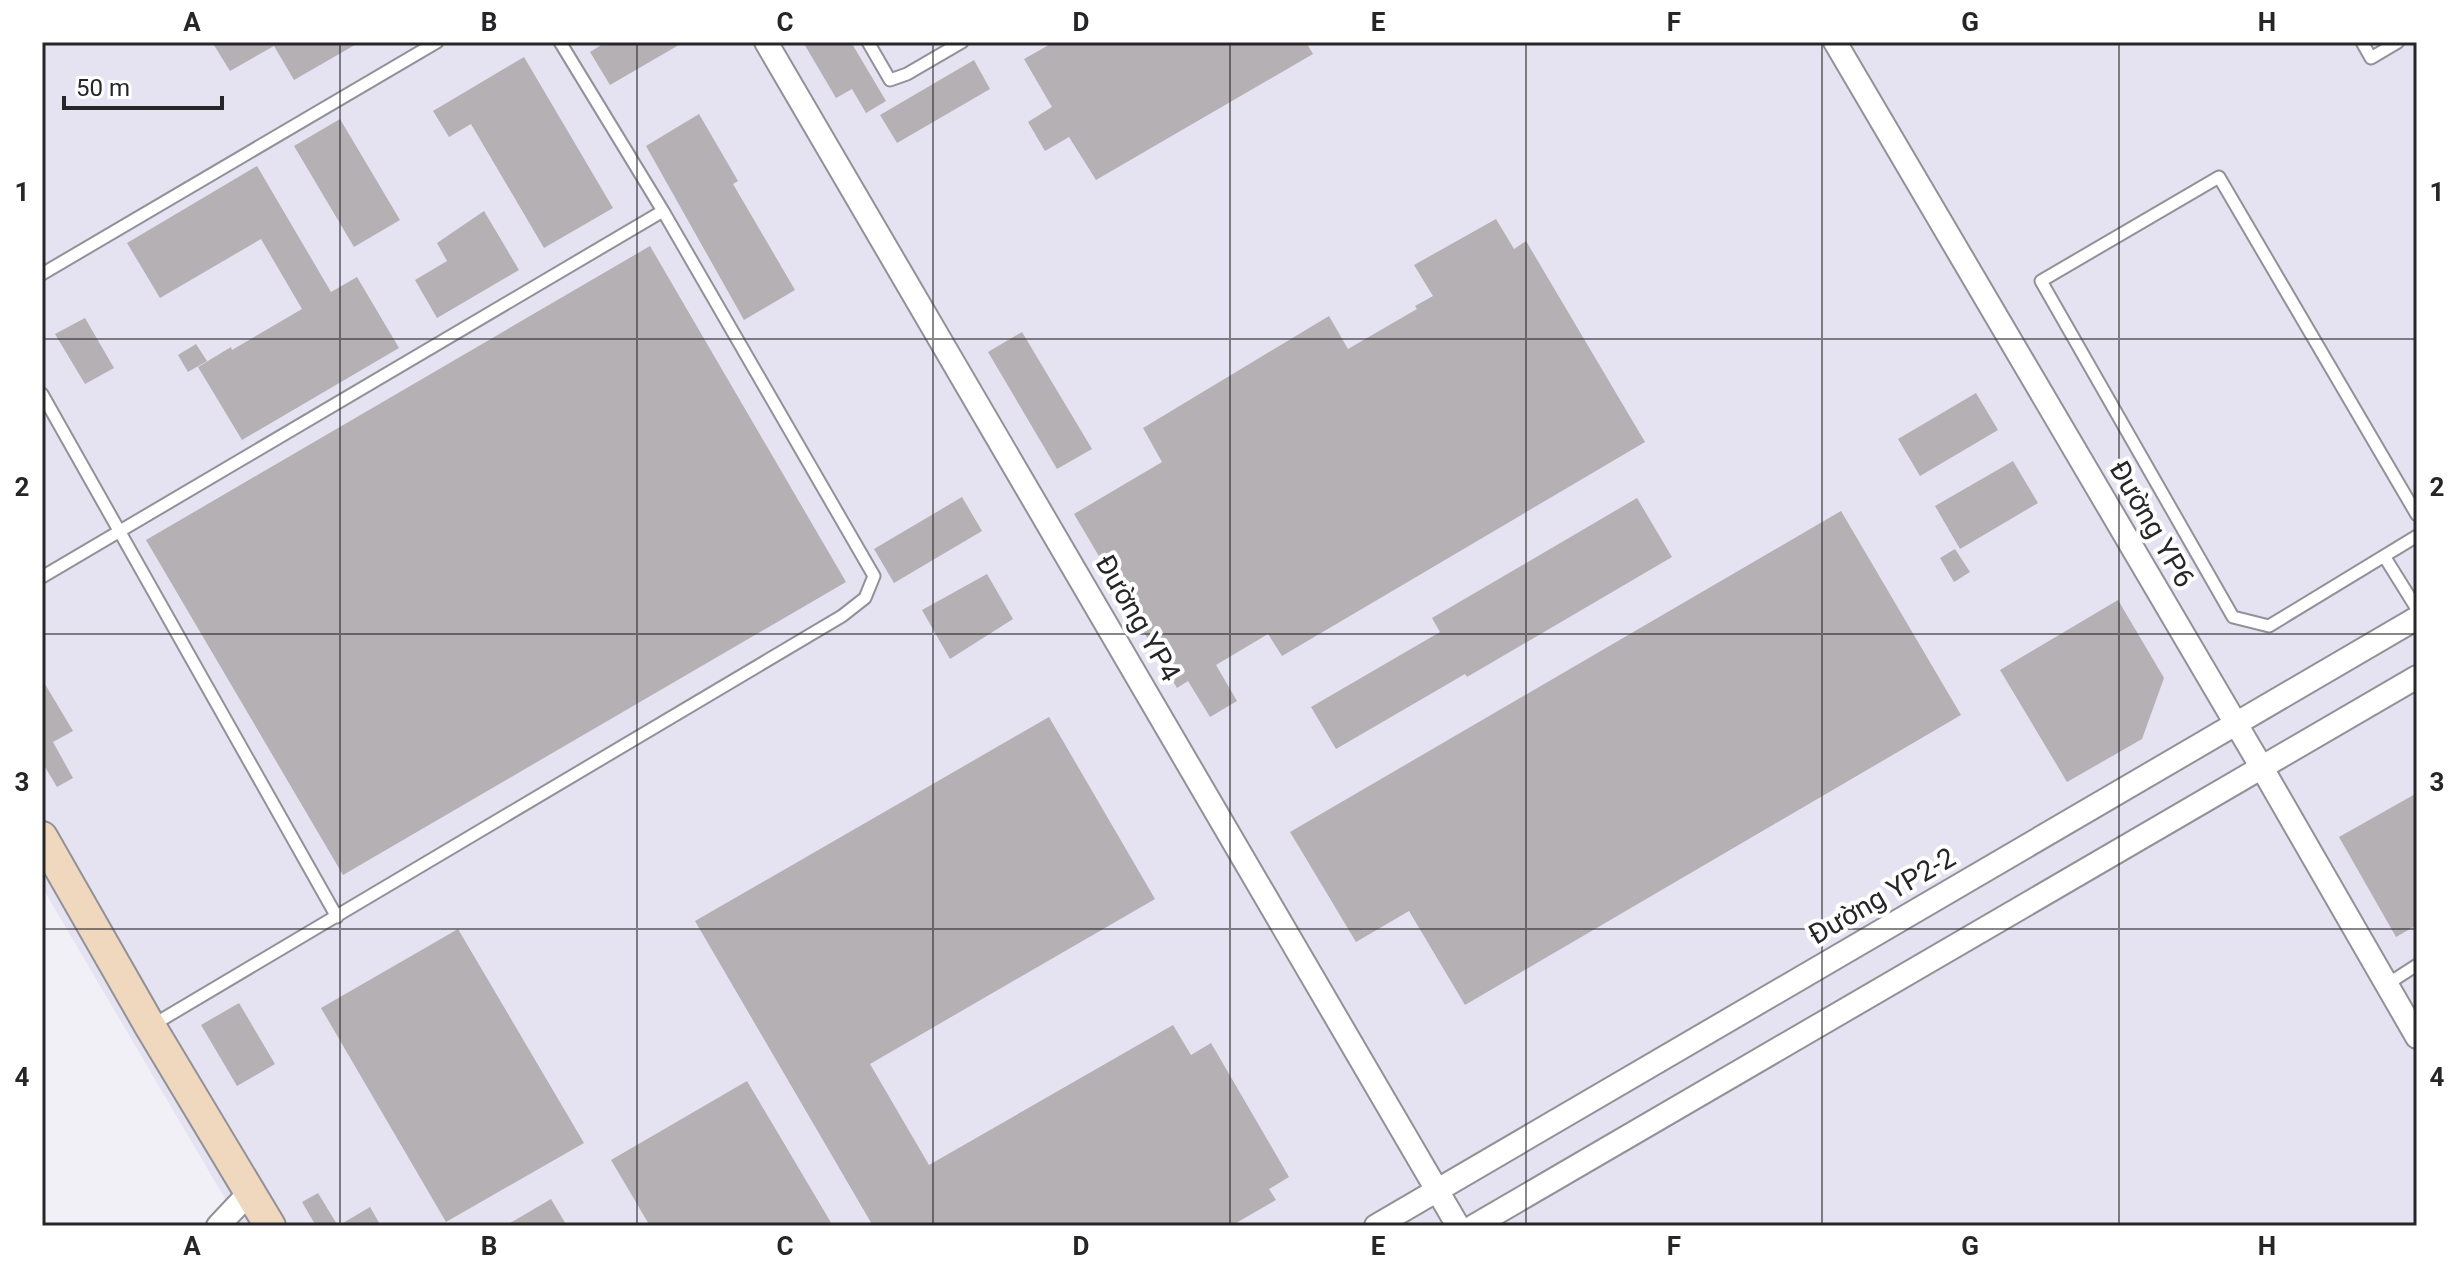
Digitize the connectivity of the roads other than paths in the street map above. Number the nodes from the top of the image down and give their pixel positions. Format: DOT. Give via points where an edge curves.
graph roads {
  1 [pos="437,42"];
  2 [pos="560,42"];
  3 [pos="766,42"];
  4 [pos="868,42"];
  5 [pos="962,42"];
  6 [pos="1835,42"];
  7 [pos="2362,42"];
  8 [pos="2398,42"];
  9 [pos="942,47"];
  10 [pos="663,211"];
  11 [pos="42,274"];
  12 [pos="42,394"];
  13 [pos="2417,515"];
  14 [pos="120,531"];
  15 [pos="2417,536"];
  16 [pos="2384,556"];
  17 [pos="42,577"];
  18 [pos="2417,609"];
  19 [pos="2417,618"];
  20 [pos="2417,677"];
  21 [pos="2236,725"];
  22 [pos="2262,768"];
  23 [pos="42,837"];
  24 [pos="337,917"];
  25 [pos="2417,965"];
  26 [pos="2386,985"];
  27 [pos="150,1026"];
  28 [pos="2417,1037"];
  29 [pos="1438,1189"];
  30 [pos="250,1192"];
  31 [pos="218,1226"];
  32 [pos="270,1226"];
  33 [pos="1376,1226"];
  34 [pos="1458,1226"];
  35 [pos="1474,1226"];
  1 -- 11 [label="lane"];
  2 -- 10 [label="lane"];
  3 -- 29 [label="street, Đường YP4"];
  4 -- 9 [label="lane" via="890,80 907,74"];
  5 -- 9 [label="lane"];
  6 -- 21 [label="street, Đường YP6"];
  7 -- 8 [label="lane" via="2371,58"];
  10 -- 14 [label="lane"];
  10 -- 24 [label="lane" via="874,576 865,598"];
  12 -- 14 [label="lane"];
  13 -- 16 [label="lane" via="2219,177 2041,281 2233,617 2269,626"];
  14 -- 17 [label="lane"];
  14 -- 24 [label="lane"];
  15 -- 16 [label="lane"];
  16 -- 18 [label="lane"];
  19 -- 21 [label="street, Đường YP2-2"];
  20 -- 22 [label="street"];
  21 -- 22 [label="street, Đường YP6"];
  21 -- 29 [label="street, Đường YP2-2"];
  22 -- 26 [label="street, Đường YP6"];
  22 -- 35 [label="street"];
  23 -- 27 [label="street"];
  24 -- 27 [label="lane"];
  25 -- 26 [label="lane"];
  26 -- 28 [label="street, Đường YP6"];
  27 -- 30 [label="street"];
  29 -- 33 [label="street, Đường YP2-2"];
  29 -- 34 [label="street, Đường YP4"];
  30 -- 31 [label="street"];
  30 -- 32 [label="street"];
}
